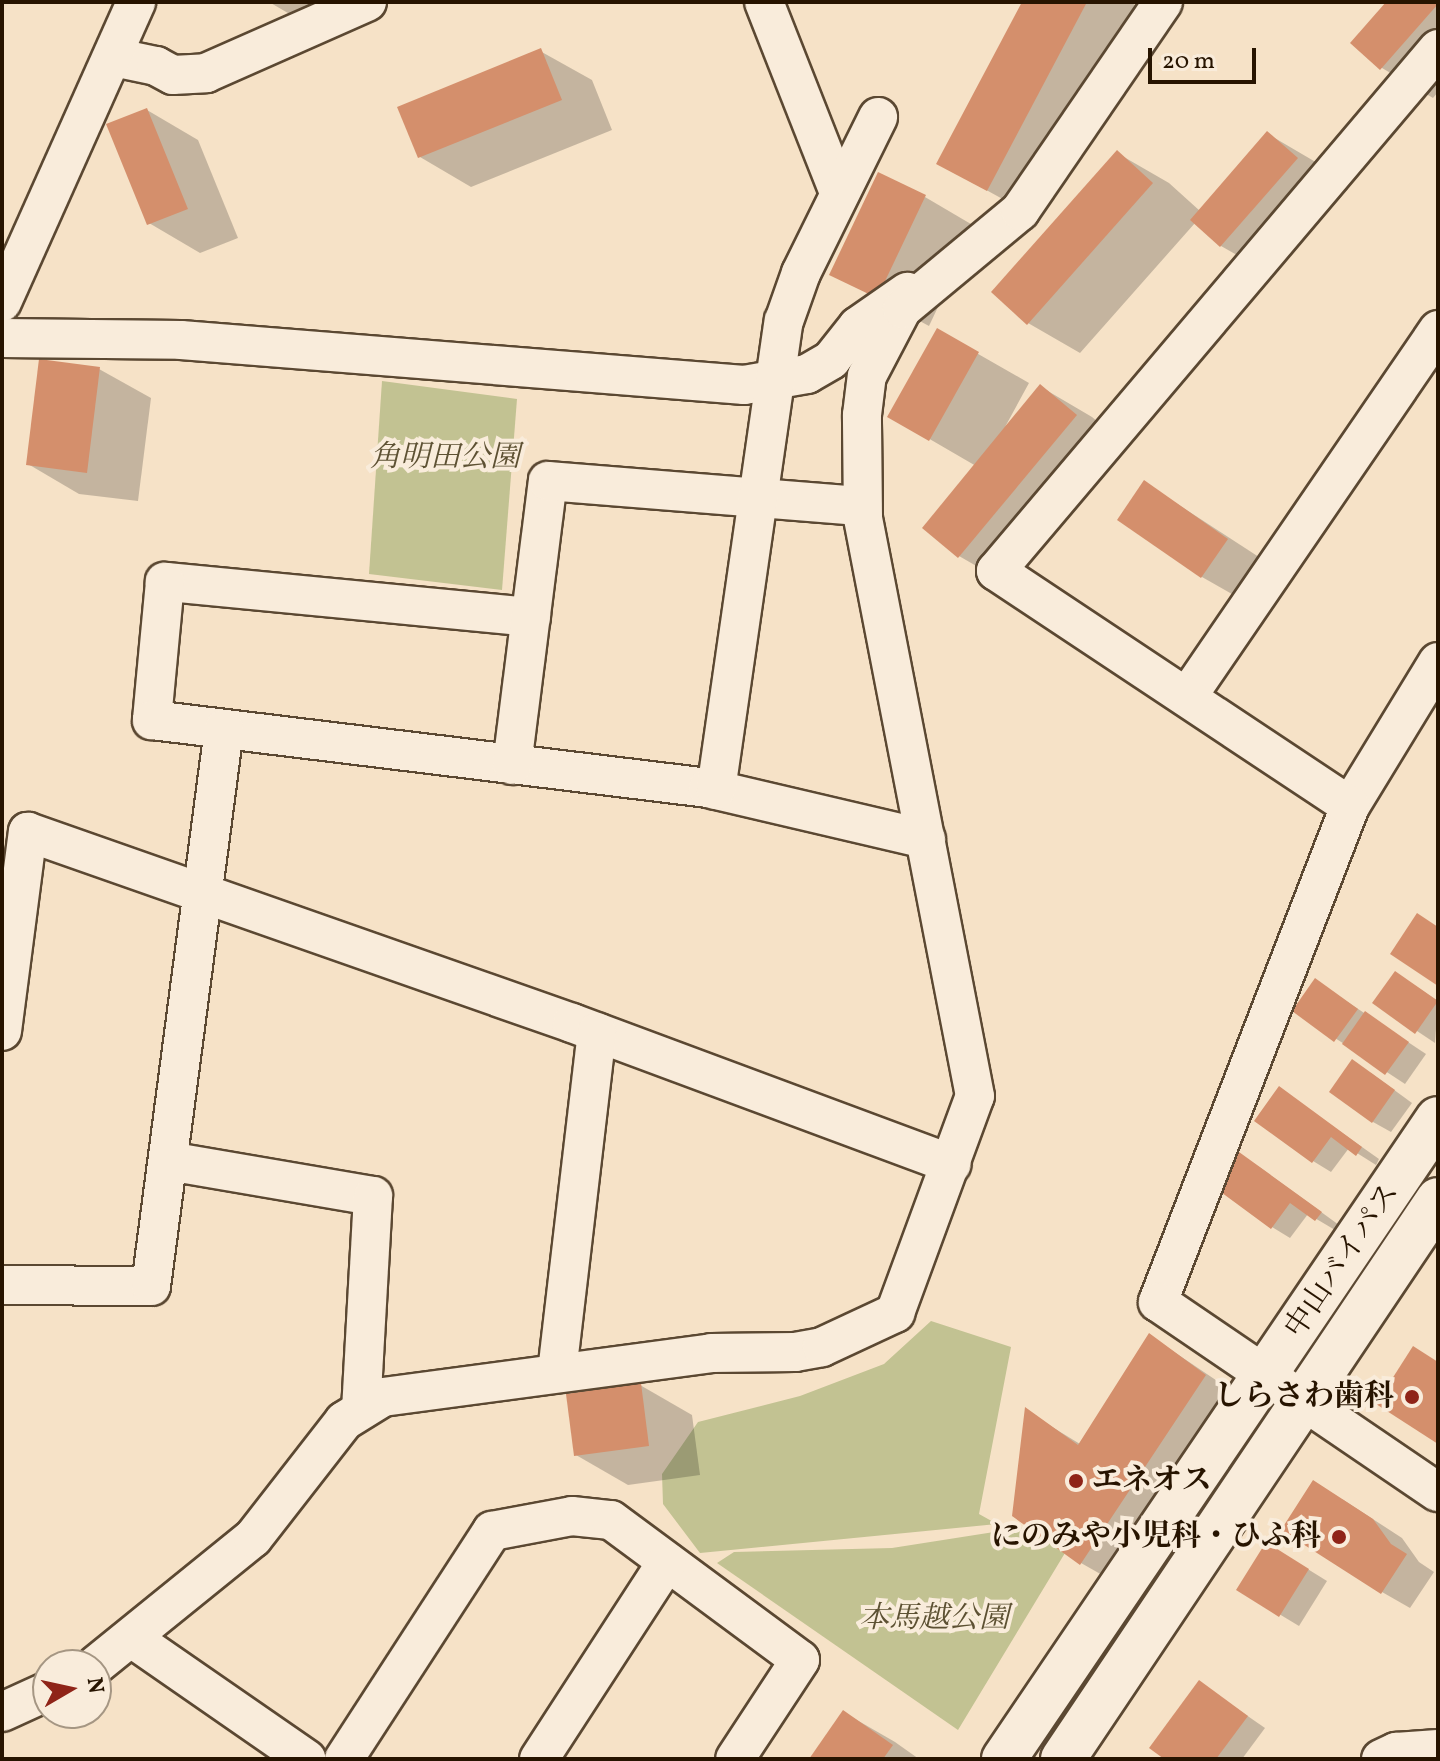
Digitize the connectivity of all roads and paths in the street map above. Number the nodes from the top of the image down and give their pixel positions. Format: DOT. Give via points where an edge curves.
graph roads {
  1 [pos="136,2"];
  2 [pos="367,2"];
  3 [pos="764,2"];
  4 [pos="1163,2"];
  5 [pos="1438,49"];
  6 [pos="113,57"];
  7 [pos="878,117"];
  8 [pos="839,192"];
  9 [pos="933,284"];
  10 [pos="2,302"];
  11 [pos="1438,330"];
  12 [pos="2,338"];
  13 [pos="775,382"];
  14 [pos="758,498"];
  15 [pos="862,506"];
  16 [pos="531,617"];
  17 [pos="1438,662"];
  18 [pos="1187,697"];
  19 [pos="224,729"];
  20 [pos="512,765"];
  21 [pos="716,790"];
  22 [pos="1350,806"];
  23 [pos="926,839"];
  24 [pos="203,894"];
  25 [pos="2,1031"];
  26 [pos="597,1032"];
  27 [pos="1438,1119"];
  28 [pos="168,1161"];
  29 [pos="952,1164"];
  30 [pos="1438,1200"];
  31 [pos="2,1285"];
  32 [pos="557,1372"];
  33 [pos="1267,1375"];
  34 [pos="1304,1401"];
  35 [pos="361,1408"];
  36 [pos="1438,1492"];
  37 [pos="667,1562"];
  38 [pos="133,1639"];
  39 [pos="112,1654"];
  40 [pos="32,1698"];
  41 [pos="2,1712"];
  42 [pos="1438,1749"];
  43 [pos="306,1759"];
  44 [pos="344,1759"];
  45 [pos="539,1759"];
  46 [pos="735,1759"];
  47 [pos="1004,1759"];
  48 [pos="1063,1759"];
  49 [pos="1381,1759"];
  1 -- 6 [label="street"];
  2 -- 6 [label="street" via="206,73 173,75"];
  3 -- 8 [label="street"];
  4 -- 9 [label="street" via="1020,211"];
  5 -- 18 [label="street" via="996,571"];
  6 -- 10 [label="street"];
  7 -- 8 [label="street"];
  8 -- 13 [label="street" via="784,321"];
  9 -- 13 [label="street" via="895,296 858,326 831,360"];
  9 -- 15 [label="street" via="902,309 867,376"];
  11 -- 18 [label="street"];
  12 -- 13 [label="street" via="181,340 744,385"];
  13 -- 14 [label="street"];
  14 -- 15 [label="street"];
  14 -- 16 [label="street" via="548,481"];
  14 -- 21 [label="street"];
  15 -- 23 [label="street"];
  16 -- 19 [label="street" via="165,582 152,720"];
  16 -- 20 [label="street"];
  17 -- 22 [label="street"];
  18 -- 22 [label="street"];
  19 -- 20 [label="street"];
  19 -- 24 [label="street"];
  20 -- 21 [label="street"];
  21 -- 23 [label="street"];
  22 -- 33 [label="street" via="1158,1302"];
  23 -- 29 [label="street" via="975,1096"];
  24 -- 25 [label="street" via="28,832"];
  24 -- 26 [label="street"];
  24 -- 28 [label="street"];
  26 -- 29 [label="street"];
  26 -- 32 [label="street"];
  27 -- 33 [label="street, 中山バイパス"];
  28 -- 31 [label="street" via="151,1286"];
  28 -- 35 [label="street" via="373,1196"];
  29 -- 32 [label="street" via="895,1313 874,1325 822,1347 795,1352 711,1353"];
  30 -- 34 [label="street, 中山バイパス"];
  32 -- 35 [label="street" via="399,1392"];
  33 -- 34 [label="street"];
  33 -- 47 [label="street, 中山バイパス" via="1155,1530"];
  34 -- 36 [label="street"];
  34 -- 48 [label="street, 中山バイパス"];
  35 -- 38 [label="street" via="344,1421 253,1538"];
  37 -- 44 [label="street" via="611,1520 572,1516 492,1531"];
  37 -- 45 [label="street"];
  37 -- 46 [label="street" via="800,1660"];
  38 -- 39 [label="street"];
  38 -- 43 [label="street"];
  40 -- 41 [label="street"];
  42 -- 49 [label="street" via="1396,1752"];
}
